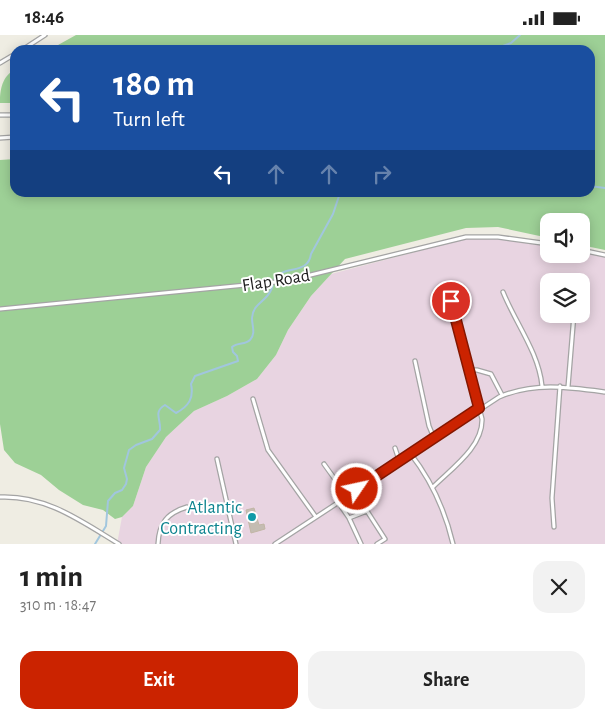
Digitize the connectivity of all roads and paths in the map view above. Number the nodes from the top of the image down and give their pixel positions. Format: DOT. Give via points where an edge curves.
graph roads {
  1 [pos="45,35"];
  2 [pos="30,45"];
  3 [pos="540,243"];
  4 [pos="590,252"];
  5 [pos="605,255"];
  6 [pos="502,292"];
  7 [pos="451,301"];
  8 [pos="0,309"];
  9 [pos="573,323"];
  10 [pos="414,361"];
  11 [pos="469,370"];
  12 [pos="542,386"];
  13 [pos="560,386"];
  14 [pos="568,387"];
  15 [pos="605,391"];
  16 [pos="502,395"];
  17 [pos="253,399"];
  18 [pos="479,408"];
  19 [pos="434,438"];
  20 [pos="395,447"];
  21 [pos="410,453"];
  22 [pos="218,459"];
  23 [pos="400,460"];
  24 [pos="324,464"];
  25 [pos="433,487"];
  26 [pos="347,496"];
  27 [pos="0,497"];
  28 [pos="338,502"];
  29 [pos="187,507"];
  30 [pos="316,517"];
  31 [pos="349,518"];
  32 [pos="554,527"];
  33 [pos="119,544"];
  34 [pos="158,544"];
  35 [pos="236,544"];
  36 [pos="275,544"];
  37 [pos="361,544"];
  38 [pos="377,544"];
  39 [pos="453,544"];
  1 -- 2 [label="lane"];
  3 -- 8 [label="lane, Flap Road" via="466,237 277,282"];
  4 -- 5 [label="lane"];
  6 -- 12 [label="lane" via="532,352"];
  7 -- 11 [label="lane"];
  9 -- 14 [label="lane"];
  10 -- 19 [label="lane"];
  11 -- 16 [label="lane" via="490,374"];
  11 -- 18 [label="lane"];
  12 -- 13 [label="lane"];
  12 -- 16 [label="lane"];
  13 -- 14 [label="lane"];
  13 -- 32 [label="lane" via="552,498"];
  14 -- 15 [label="lane"];
  16 -- 18 [label="lane"];
  17 -- 30 [label="lane" via="268,450"];
  18 -- 19 [label="lane"];
  18 -- 25 [label="lane" via="482,425 479,437"];
  19 -- 21 [label="lane"];
  20 -- 23 [label="lane"];
  21 -- 23 [label="lane"];
  21 -- 25 [label="lane"];
  22 -- 35 [label="lane"];
  23 -- 26 [label="lane"];
  24 -- 26 [label="lane"];
  25 -- 39 [label="lane"];
  26 -- 28 [label="lane"];
  27 -- 33 [label="lane" via="51,505"];
  28 -- 30 [label="lane"];
  28 -- 31 [label="lane"];
  29 -- 34 [label="lane" via="171,514 162,523"];
  30 -- 36 [label="lane"];
  31 -- 37 [label="lane"];
  31 -- 38 [label="lane" via="367,511 385,539"];
}
